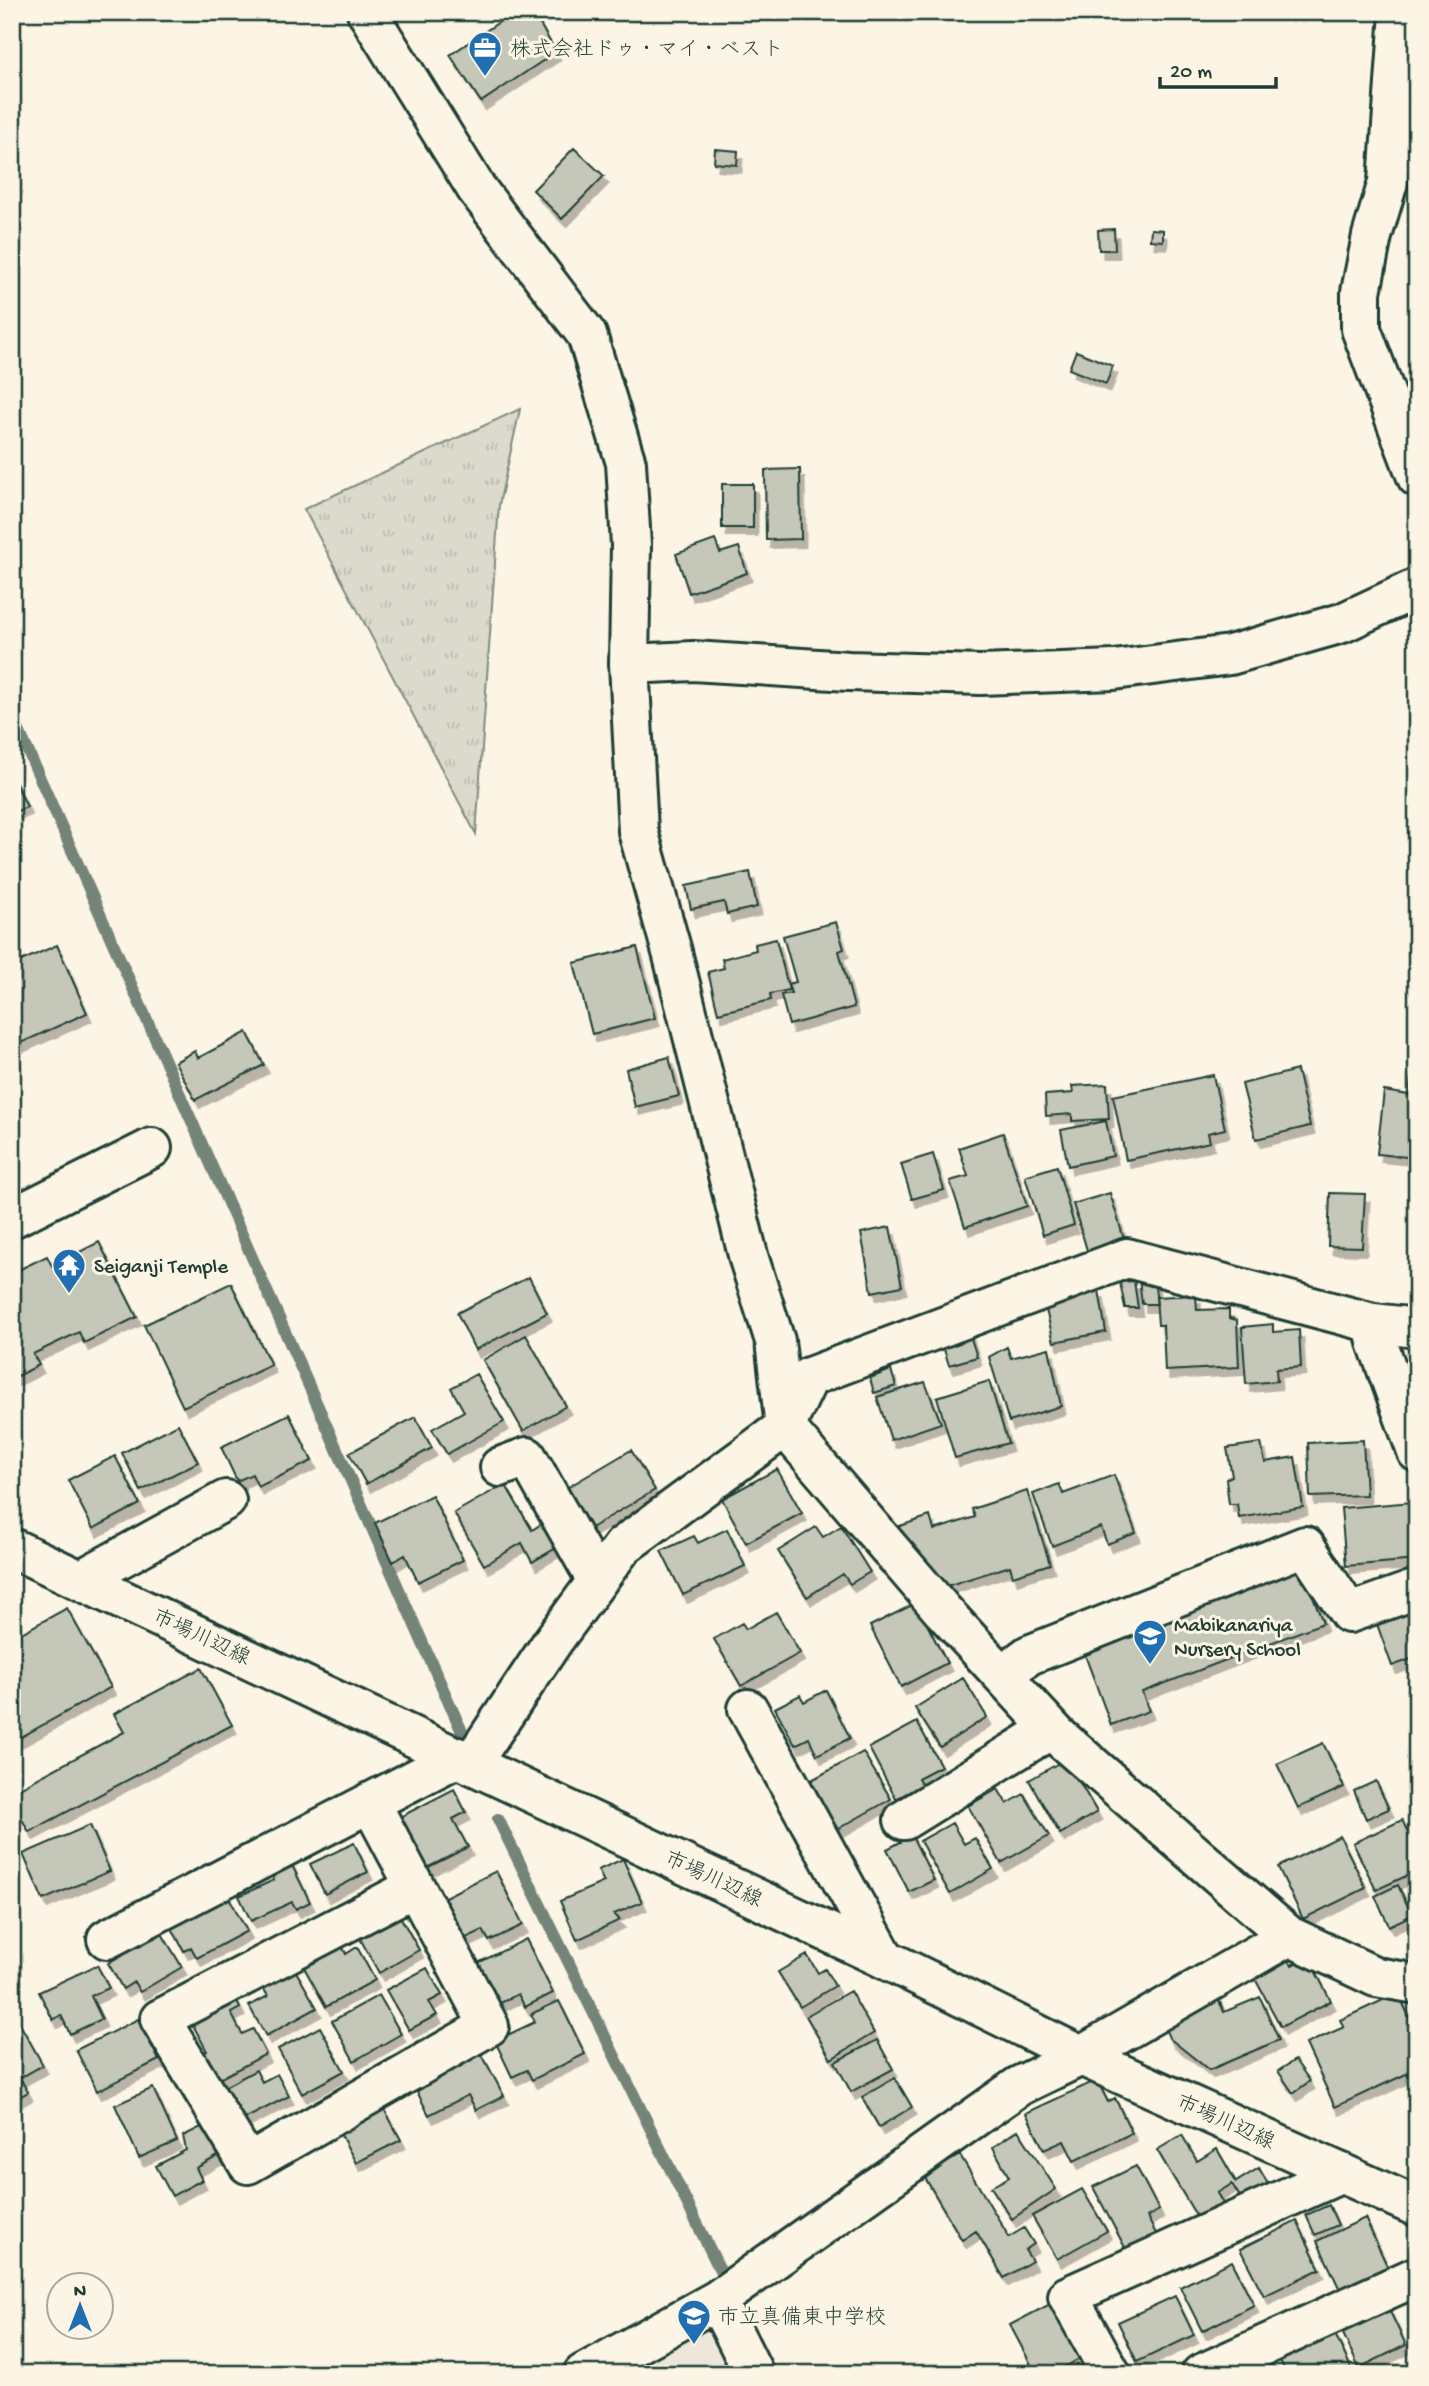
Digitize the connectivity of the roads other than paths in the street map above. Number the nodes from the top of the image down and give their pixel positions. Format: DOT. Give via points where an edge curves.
graph roads {
  1 [pos="367,12"];
  2 [pos="1400,12"];
  3 [pos="1405,406"];
  4 [pos="1417,477"];
  5 [pos="1417,589"];
  6 [pos="629,664"];
  7 [pos="152,1148"];
  8 [pos="12,1218"];
  9 [pos="1373,1323"];
  10 [pos="1417,1328"];
  11 [pos="785,1427"];
  12 [pos="1417,1452"];
  13 [pos="500,1467"];
  14 [pos="226,1500"];
  15 [pos="12,1548"];
  16 [pos="82,1579"];
  17 [pos="597,1581"];
  18 [pos="1417,1589"];
  19 [pos="1002,1675"];
  20 [pos="748,1709"];
  21 [pos="1051,1729"];
  22 [pos="465,1760"];
  23 [pos="370,1802"];
  24 [pos="904,1820"];
  25 [pos="415,1887"];
  26 [pos="1289,1936"];
  27 [pos="107,1939"];
  28 [pos="885,1959"];
  29 [pos="1417,1984"];
  30 [pos="1081,2056"];
  31 [pos="1342,2173"];
  32 [pos="1417,2207"];
  33 [pos="1417,2276"];
  34 [pos="717,2300"];
  35 [pos="583,2374"];
  36 [pos="754,2374"];
  37 [pos="1111,2374"];
  38 [pos="1201,2374"];
  1 -- 6 [label="street" via="476,188 587,335 626,463 631,545"];
  2 -- 3 [label="street" via="1388,182 1361,292 1361,329"];
  3 -- 4 [label="street"];
  5 -- 6 [label="street" via="1342,623 1230,655 1114,670 981,675 693,661"];
  6 -- 11 [label="street" via="638,831 749,1259 775,1340"];
  7 -- 8 [label="street"];
  9 -- 10 [label="street"];
  9 -- 11 [label="street" via="1127,1258 809,1377"];
  9 -- 12 [label="street"];
  11 -- 17 [label="street" via="623,1546"];
  11 -- 19 [label="street"];
  13 -- 17 [label="street" via="527,1457"];
  14 -- 16 [label="street"];
  15 -- 16 [label="street, 市場川辺線"];
  16 -- 22 [label="street, 市場川辺線"];
  17 -- 22 [label="street"];
  18 -- 19 [label="street" via="1349,1613 1305,1546 1029,1655"];
  19 -- 21 [label="street"];
  20 -- 28 [label="street"];
  21 -- 24 [label="street"];
  21 -- 26 [label="street"];
  22 -- 23 [label="street"];
  22 -- 28 [label="street, 市場川辺線"];
  23 -- 25 [label="street"];
  23 -- 27 [label="street"];
  25 -- 25 [label="street" via="489,2026 248,2164 160,2019"];
  26 -- 29 [label="street" via="1376,1977"];
  26 -- 30 [label="street"];
  28 -- 30 [label="street, 市場川辺線"];
  30 -- 31 [label="street, 市場川辺線"];
  30 -- 34 [label="street" via="1019,2086"];
  31 -- 32 [label="street, 市場川辺線"];
  31 -- 37 [label="street" via="1068,2296"];
  33 -- 38 [label="street"];
  34 -- 35 [label="street"];
  34 -- 36 [label="street"];
}
